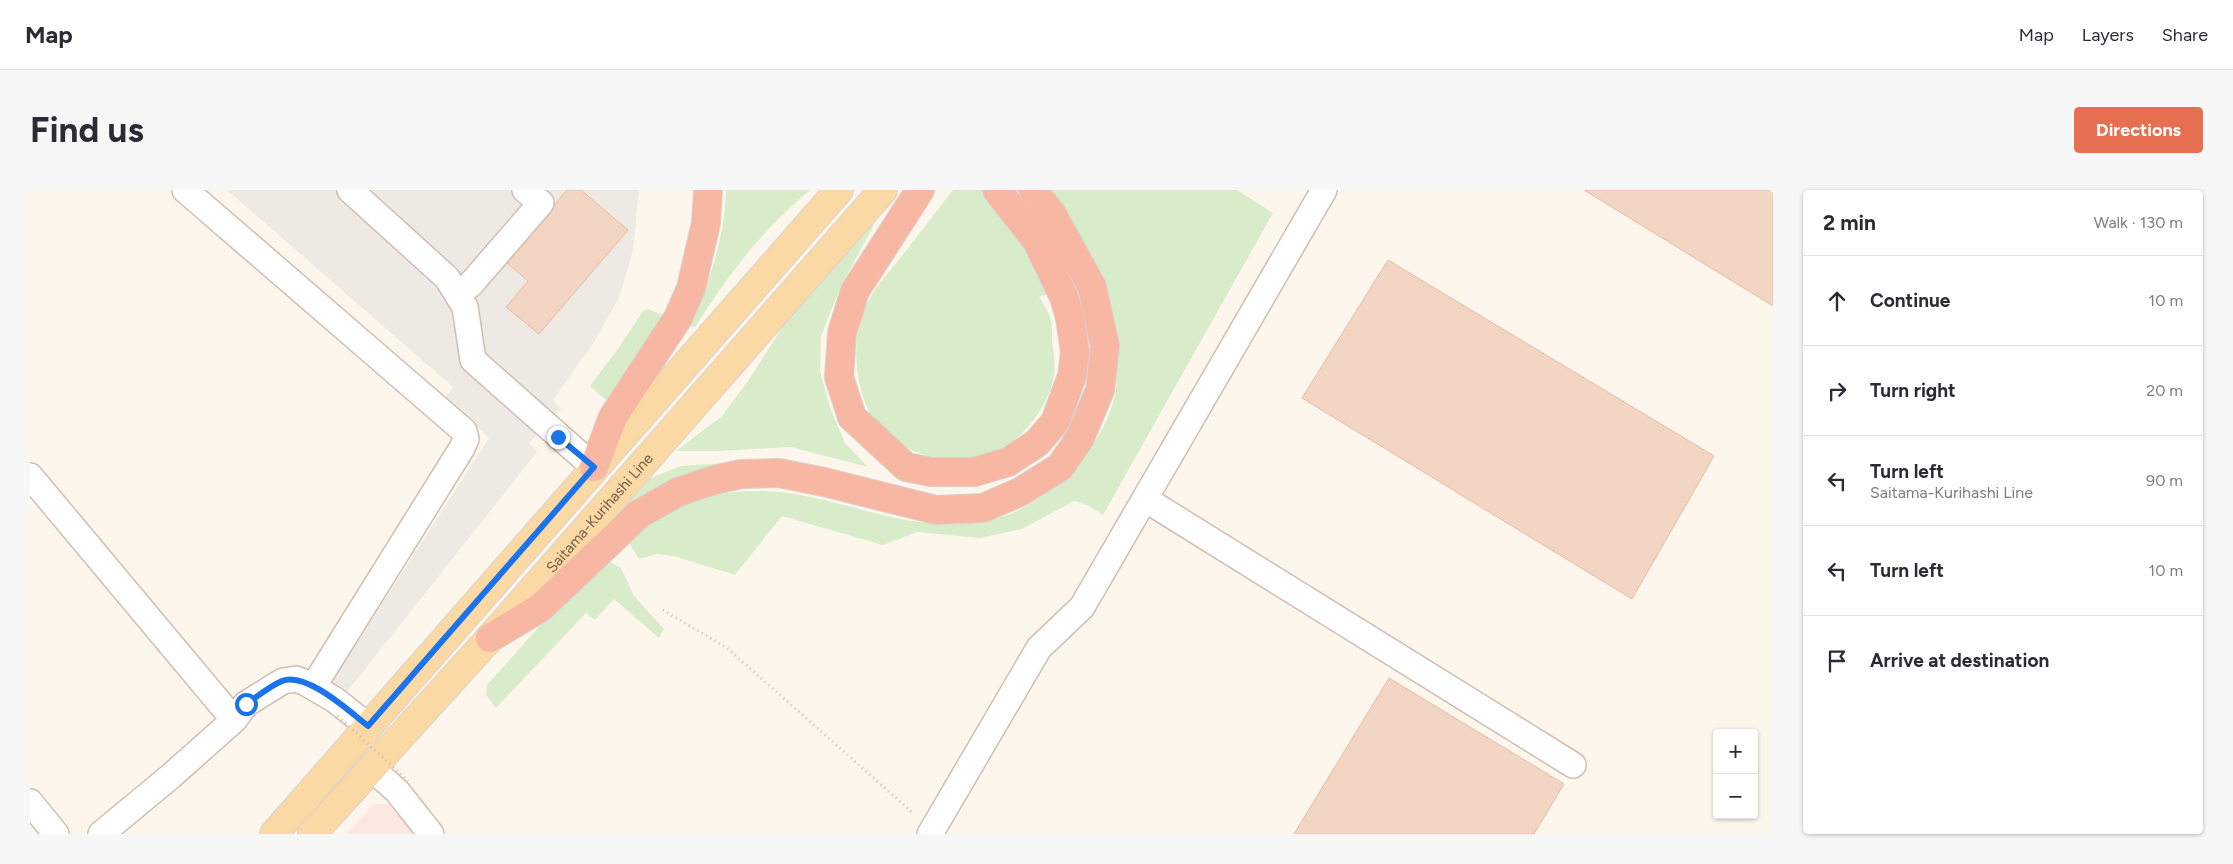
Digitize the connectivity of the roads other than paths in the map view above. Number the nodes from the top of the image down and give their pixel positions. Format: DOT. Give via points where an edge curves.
graph roads {
  1 [pos="185,190"];
  2 [pos="350,190"];
  3 [pos="526,190"];
  4 [pos="708,190"];
  5 [pos="839,190"];
  6 [pos="883,190"];
  7 [pos="920,190"];
  8 [pos="996,190"];
  9 [pos="1032,190"];
  10 [pos="1324,190"];
  11 [pos="458,293"];
  12 [pos="594,467"];
  13 [pos="30,476"];
  14 [pos="1145,499"];
  15 [pos="490,638"];
  16 [pos="313,687"];
  17 [pos="234,720"];
  18 [pos="368,726"];
  19 [pos="1573,765"];
  20 [pos="371,768"];
  21 [pos="30,802"];
  22 [pos="932,832"];
  23 [pos="56,834"];
  24 [pos="101,834"];
  25 [pos="274,834"];
  26 [pos="312,834"];
  27 [pos="431,834"];
  1 -- 16 [label="street" via="464,431 466,439 462,448"];
  2 -- 11 [label="street" via="447,278"];
  3 -- 11 [label="street" via="541,203 470,285"];
  4 -- 12 [label="highway" via="706,223 691,288 678,318 613,417"];
  5 -- 12 [label="main road"];
  6 -- 15 [label="main road, Saitama-Kurihashi Line"];
  7 -- 8 [label="highway" via="855,291 842,333 839,377 852,417 906,467 931,472 974,472 1008,462 1036,443 1055,422 1072,376 1075,352 1064,297 1037,241"];
  9 -- 15 [label="highway" via="1053,216 1092,287 1106,346 1100,390 1080,438 1060,467 1020,492 983,508 936,510 779,474 741,474 714,480 678,492 639,514 540,608"];
  10 -- 14 [label="street"];
  11 -- 12 [label="street" via="465,307 473,360"];
  12 -- 18 [label="main road"];
  13 -- 17 [label="street"];
  14 -- 19 [label="street"];
  14 -- 22 [label="street" via="1082,607 1039,648"];
  15 -- 20 [label="main road, Saitama-Kurihashi Line"];
  16 -- 17 [label="street" via="296,679 283,680 246,704"];
  16 -- 18 [label="street"];
  17 -- 24 [label="street"];
  18 -- 25 [label="main road"];
  20 -- 26 [label="main road, Saitama-Kurihashi Line"];
  20 -- 27 [label="street" via="397,791"];
  21 -- 23 [label="street"];
}
